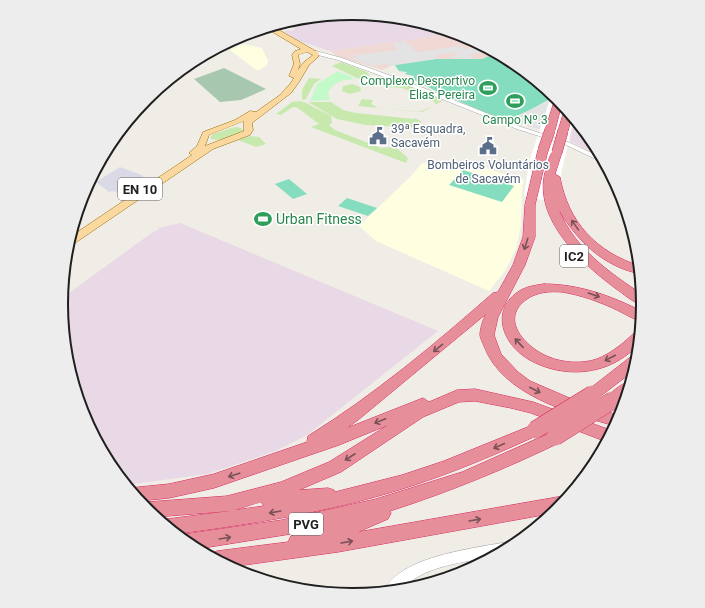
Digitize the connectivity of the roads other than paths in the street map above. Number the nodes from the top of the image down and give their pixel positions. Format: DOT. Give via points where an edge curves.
graph roads {
  1 [pos="275,31"];
  2 [pos="271,32"];
  3 [pos="306,50"];
  4 [pos="296,55"];
  5 [pos="314,56"];
  6 [pos="557,107"];
  7 [pos="567,118"];
  8 [pos="230,126"];
  9 [pos="248,128"];
  10 [pos="204,139"];
  11 [pos="221,142"];
  12 [pos="556,157"];
  13 [pos="595,157"];
  14 [pos="537,179"];
  15 [pos="78,230"];
  16 [pos="76,237"];
  17 [pos="634,268"];
  18 [pos="504,291"];
  19 [pos="636,296"];
  20 [pos="636,304"];
  21 [pos="636,314"];
  22 [pos="634,340"];
  23 [pos="630,366"];
  24 [pos="622,393"];
  25 [pos="444,402"];
  26 [pos="612,419"];
  27 [pos="605,434"];
  28 [pos="271,462"];
  29 [pos="141,493"];
  30 [pos="368,493"];
  31 [pos="422,494"];
  32 [pos="225,504"];
  33 [pos="552,506"];
  34 [pos="156,509"];
  35 [pos="176,526"];
  36 [pos="196,541"];
  37 [pos="492,551"];
  38 [pos="253,554"];
  39 [pos="226,559"];
  40 [pos="398,585"];
  1 -- 3 [label="main road"];
  2 -- 4 [label="main road" via="286,41"];
  3 -- 4 [label="main road"];
  3 -- 5 [label="main road"];
  4 -- 5 [label="main road" via="303,59"];
  4 -- 8 [label="main road, EN 10" via="296,70 283,91 251,115"];
  5 -- 9 [label="main road, EN 10" via="304,65 288,92 250,120"];
  5 -- 13 [label="street" via="332,56 519,128 572,145"];
  6 -- 14 [label="highway, IC2, bridge"];
  7 -- 12 [label="highway, IC2, bridge"];
  8 -- 9 [label="main road, EN 10" via="242,125"];
  8 -- 10 [label="main road, EN 10" via="208,133"];
  9 -- 11 [label="main road, EN 10" via="245,134"];
  10 -- 11 [label="main road, EN 10" via="209,142"];
  10 -- 15 [label="main road, EN 10" via="200,149"];
  11 -- 16 [label="main road, EN 10"];
  17 -- 12 [label="highway, one-way" via="602,254 577,229 560,198 556,182"];
  12 -- 19 [label="highway, IC2" via="549,175 549,192 560,223 576,246 595,266"];
  14 -- 18 [label="highway, one-way" via="530,205 529,237 519,265"];
  14 -- 20 [label="highway, IC2" via="545,210 564,244 594,275"];
  18 -- 26 [label="highway, one-way" via="491,317 488,335 495,356 503,367 536,391 584,411"];
  18 -- 28 [label="highway, one-way" via="353,416"];
  22 -- 21 [label="highway, one-way" via="624,350 606,361 587,366 566,366 539,358 519,344 512,335 508,314 517,299 525,294 535,290 558,288 588,293"];
  23 -- 30 [label="highway, PVG, one-way, bridge" via="594,394 535,430 462,462"];
  24 -- 31 [label="highway, PVG, bridge" via="555,437 478,474"];
  25 -- 27 [label="highway" via="457,396 475,394 533,408"];
  25 -- 28 [label="highway, one-way" via="420,405"];
  25 -- 32 [label="highway, one-way" via="418,413 335,467 283,489"];
  28 -- 29 [label="highway, one-way" via="200,485"];
  30 -- 32 [label="highway"];
  30 -- 35 [label="highway, PVG, one-way" via="262,514"];
  36 -- 31 [label="highway, PVG, one-way" via="307,524 370,510"];
  31 -- 38 [label="highway" via="353,526"];
  32 -- 34 [label="highway"];
  38 -- 33 [label="highway, one-way" via="338,544"];
  37 -- 40 [label="street" via="422,568"];
  38 -- 39 [label="highway"];
}
